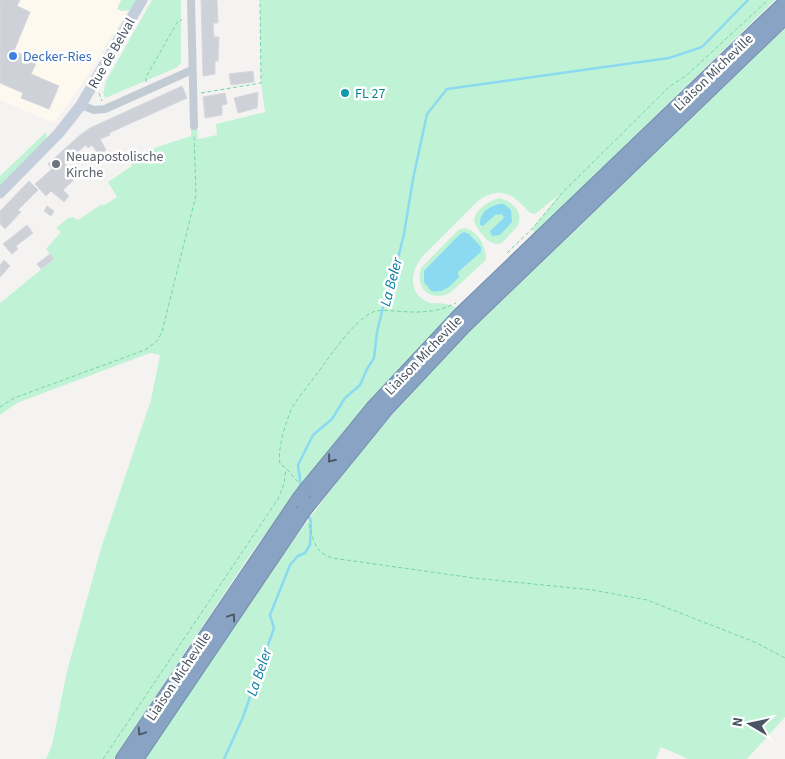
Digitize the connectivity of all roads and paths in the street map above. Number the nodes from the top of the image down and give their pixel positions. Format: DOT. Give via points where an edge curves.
graph roads {
  1 [pos="142,0"];
  2 [pos="191,0"];
  3 [pos="260,0"];
  4 [pos="768,0"];
  5 [pos="785,3"];
  6 [pos="785,17"];
  7 [pos="191,18"];
  8 [pos="192,70"];
  9 [pos="92,86"];
  10 [pos="148,90"];
  11 [pos="193,94"];
  12 [pos="81,105"];
  13 [pos="105,109"];
  14 [pos="194,126"];
  15 [pos="0,193"];
  16 [pos="504,256"];
  17 [pos="455,304"];
  18 [pos="0,407"];
  19 [pos="286,468"];
  20 [pos="304,503"];
  21 [pos="785,658"];
  22 [pos="103,759"];
  23 [pos="123,759"];
  24 [pos="136,759"];
  1 -- 9 [label="main road, Rue de Belval"];
  2 -- 7 [label="street"];
  3 -- 11 [label="path" via="261,83"];
  4 -- 16 [label="path" via="687,76 669,87 562,192 532,230"];
  5 -- 20 [label="highway, Liaison Micheville, one-way" via="461,314 373,408"];
  6 -- 20 [label="highway, Liaison Micheville" via="463,327"];
  7 -- 8 [label="street"];
  7 -- 10 [label="path" via="178,21 146,77"];
  8 -- 10 [label="street, Rue de Belval"];
  8 -- 11 [label="street"];
  9 -- 12 [label="main road, Rue de Belval"];
  9 -- 13 [label="path" via="98,91"];
  10 -- 13 [label="street, Rue de Belval"];
  11 -- 14 [label="street"];
  12 -- 13 [label="street, Rue de Belval" via="94,110"];
  12 -- 15 [label="main road, Rue de Belval" via="56,137"];
  14 -- 18 [label="path" via="196,195 162,332 157,341 145,350 14,398"];
  17 -- 19 [label="path" via="420,313 374,311 363,318 336,348 293,407 279,457 280,464"];
  19 -- 20 [label="path"];
  19 -- 22 [label="path" via="278,499"];
  20 -- 21 [label="path" via="317,549 332,558 474,578 593,590 647,600 757,643"];
  20 -- 23 [label="highway, Liaison Micheville, one-way"];
  24 -- 20 [label="highway, Liaison Micheville, one-way"];
}
